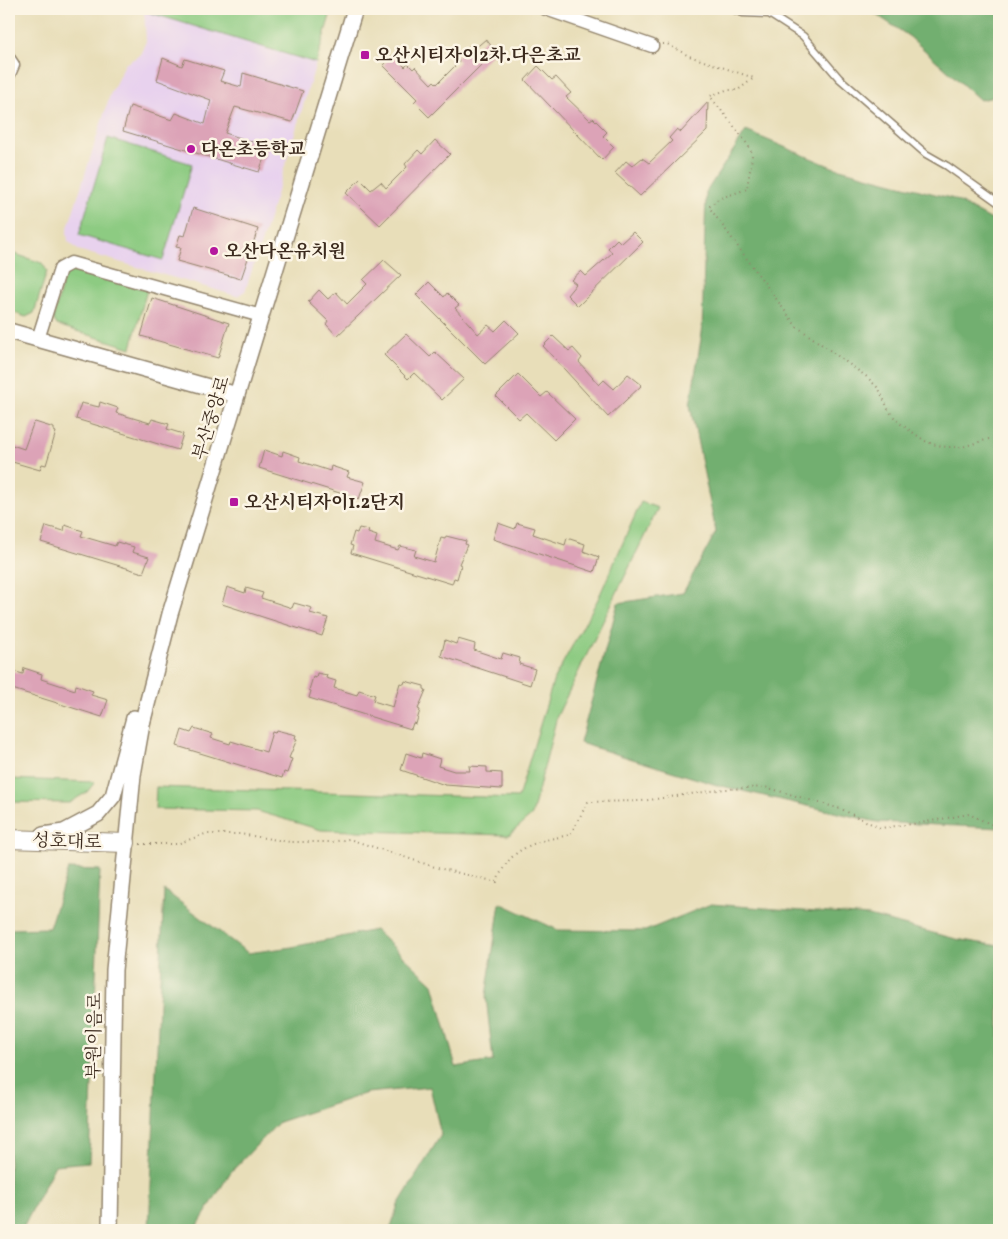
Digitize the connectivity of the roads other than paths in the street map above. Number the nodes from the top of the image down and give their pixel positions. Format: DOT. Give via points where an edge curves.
graph roads {
  1 [pos="355,9"];
  2 [pos="546,9"];
  3 [pos="732,9"];
  4 [pos="652,46"];
  5 [pos="9,59"];
  6 [pos="9,74"];
  7 [pos="999,203"];
  8 [pos="261,316"];
  9 [pos="9,331"];
  10 [pos="38,339"];
  11 [pos="237,395"];
  12 [pos="154,676"];
  13 [pos="13,840"];
  14 [pos="126,843"];
  15 [pos="110,1230"];
  1 -- 8 [label="street, 부산중앙로"];
  2 -- 4 [label="street"];
  3 -- 7 [label="lane" via="769,14 803,36 839,78 926,154"];
  5 -- 6 [label="street" via="12,66"];
  8 -- 10 [label="street" via="71,263 60,270"];
  8 -- 11 [label="street, 부산중앙로"];
  9 -- 10 [label="street"];
  10 -- 11 [label="street"];
  11 -- 12 [label="street, 부산중앙로"];
  12 -- 13 [label="street" via="134,716 113,796 98,814 64,832"];
  12 -- 14 [label="street, 부산중앙로" via="133,775"];
  13 -- 14 [label="main road, 성호대로"];
  14 -- 15 [label="street, 부원이음로" via="114,970"];
}
